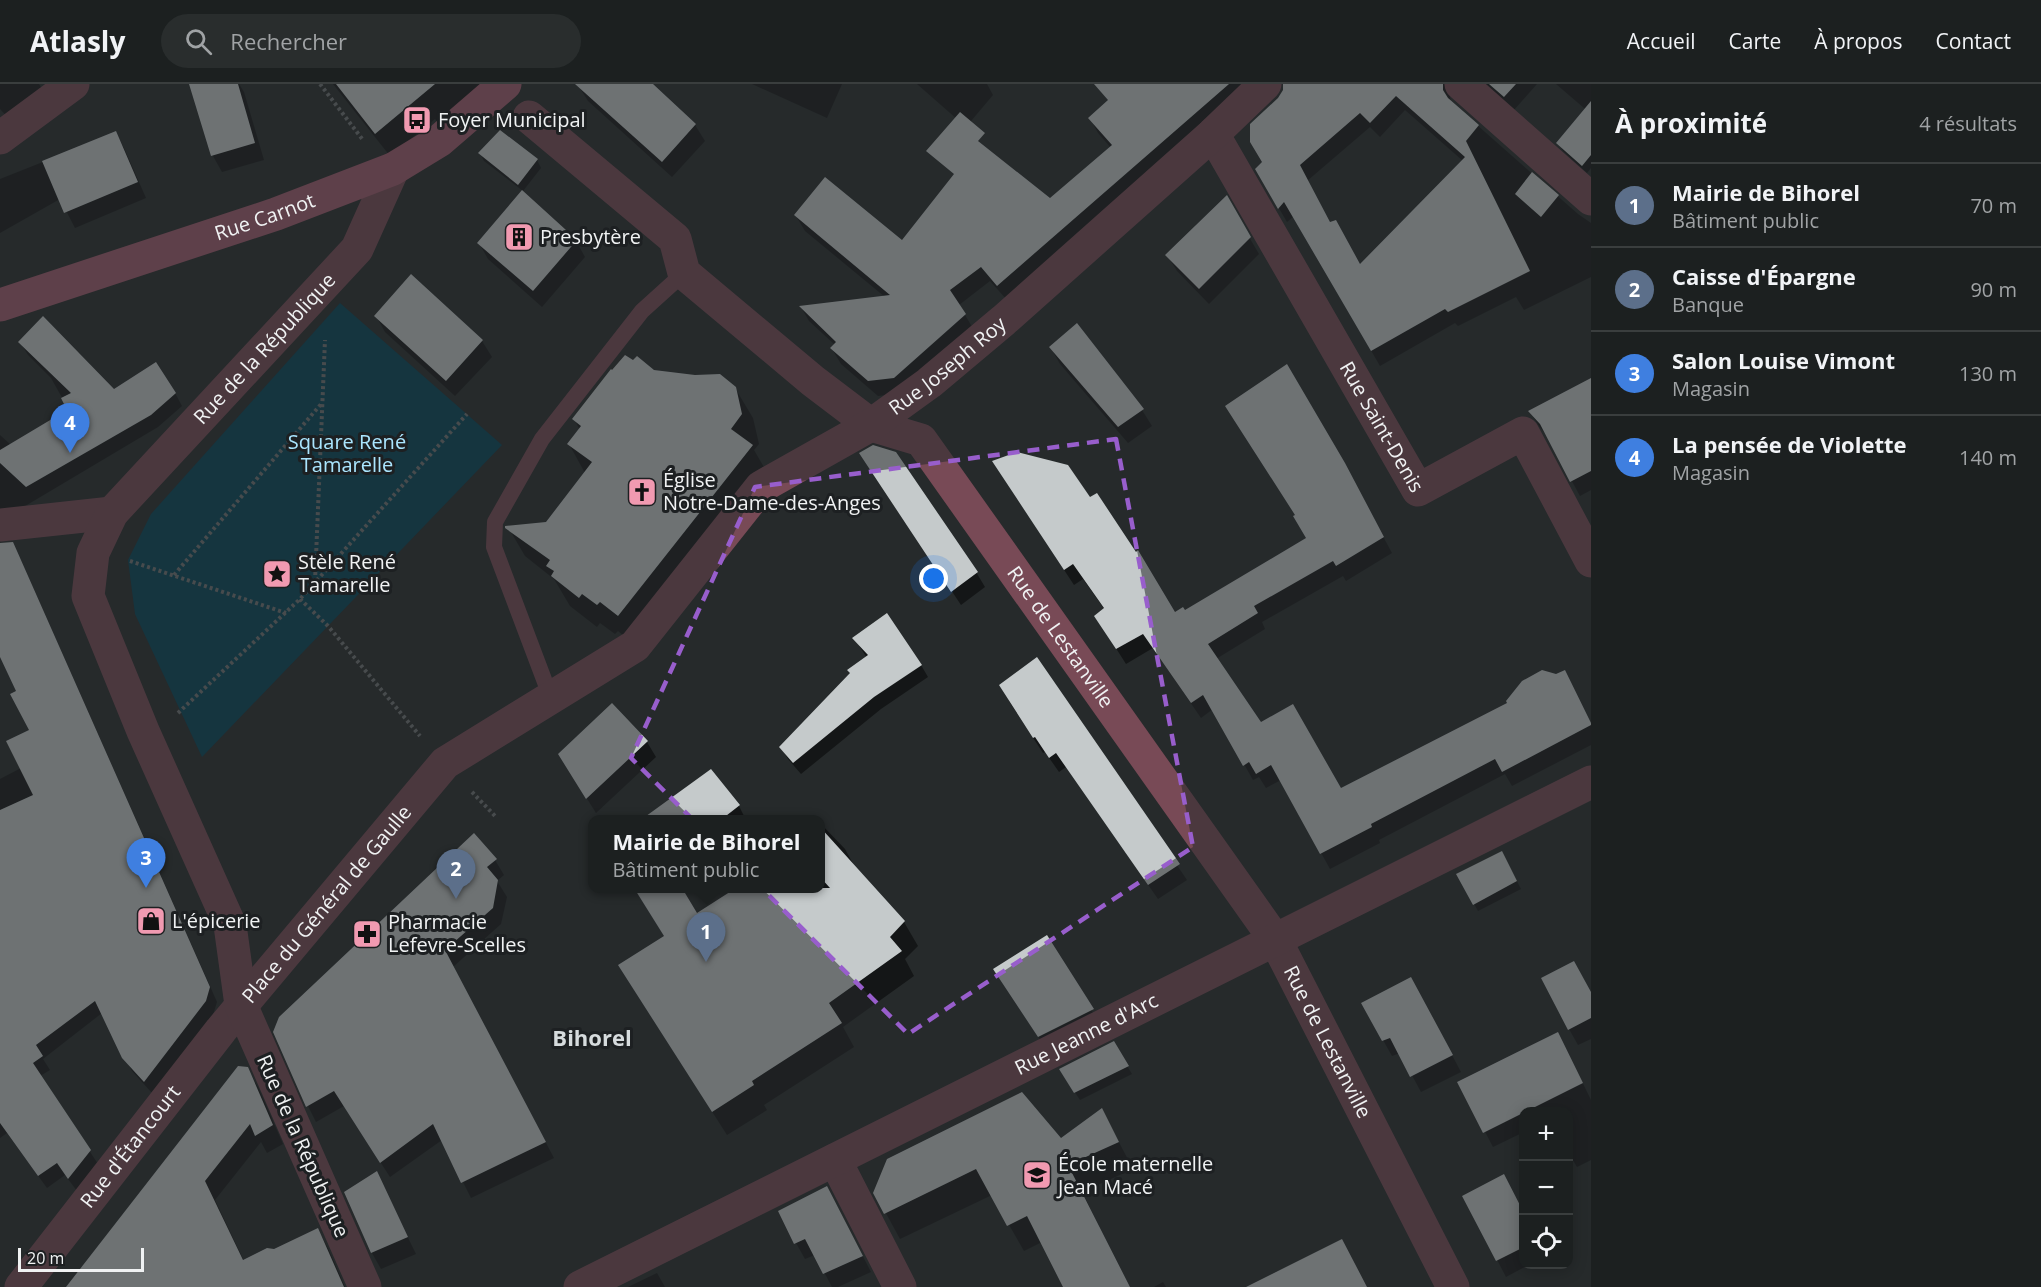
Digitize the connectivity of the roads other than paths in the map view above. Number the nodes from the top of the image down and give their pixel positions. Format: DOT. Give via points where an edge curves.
graph roads {
  1 [pos="73,84"];
  2 [pos="505,84"];
  3 [pos="1265,84"];
  4 [pos="1461,84"];
  5 [pos="529,117"];
  6 [pos="1213,134"];
  7 [pos="0,138"];
  8 [pos="390,170"];
  9 [pos="1591,199"];
  10 [pos="684,273"];
  11 [pos="0,305"];
  12 [pos="871,425"];
  13 [pos="112,513"];
  14 [pos="0,525"];
  15 [pos="1591,561"];
  16 [pos="635,646"];
  17 [pos="551,698"];
  18 [pos="1591,782"];
  19 [pos="1276,941"];
  20 [pos="242,1005"];
  21 [pos="835,1160"];
  22 [pos="21,1287"];
  23 [pos="365,1287"];
  24 [pos="580,1287"];
  25 [pos="900,1287"];
  26 [pos="1453,1287"];
  1 -- 7 [label="street"];
  2 -- 8 [label="street, Rue Carnot" via="439,141"];
  3 -- 6 [label="street, Rue Joseph Roy"];
  4 -- 9 [label="street"];
  5 -- 10 [label="street" via="675,239"];
  6 -- 12 [label="street, Rue Joseph Roy" via="1004,320"];
  6 -- 15 [label="street, Rue Saint-Denis" via="1418,490 1523,433"];
  8 -- 11 [label="street, Rue Carnot" via="276,214"];
  8 -- 13 [label="street, Rue de la République" via="357,249"];
  10 -- 12 [label="street, Rue de Lestanville"];
  10 -- 17 [label="lane" via="642,311 542,440 495,522 494,547"];
  12 -- 16 [label="street, Rue Joseph Roy" via="761,487"];
  12 -- 19 [label="street, Rue de Lestanville" via="921,440"];
  13 -- 14 [label="street"];
  13 -- 20 [label="street, Place du Général de Gaulle" via="93,553 88,596 230,925"];
  16 -- 17 [label="street, Place du Général de Gaulle"];
  17 -- 20 [label="street, Place du Général de Gaulle" via="445,763"];
  18 -- 19 [label="street, Rue Jeanne d'Arc"];
  19 -- 21 [label="street, Rue Jeanne d'Arc"];
  19 -- 26 [label="street, Rue de Lestanville"];
  20 -- 22 [label="street, Rue d'Étancourt"];
  20 -- 23 [label="street, Rue de la République"];
  21 -- 24 [label="street, Rue Jeanne d'Arc"];
  21 -- 25 [label="street"];
}
